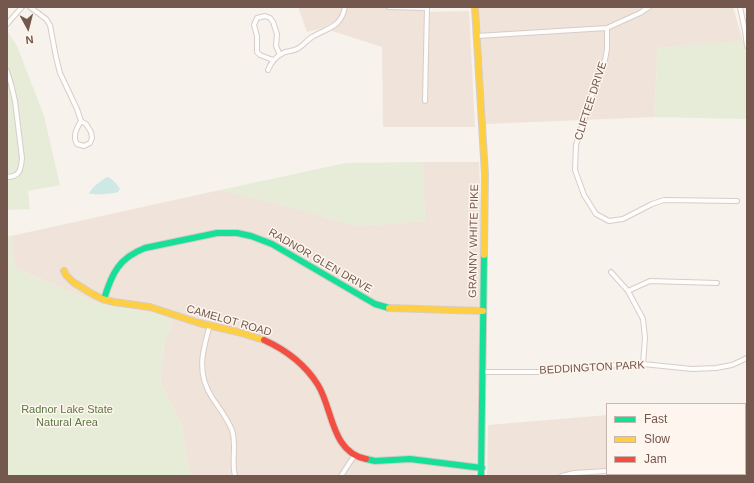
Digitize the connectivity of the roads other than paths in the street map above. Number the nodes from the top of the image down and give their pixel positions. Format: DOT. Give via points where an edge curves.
graph roads {
  1 [pos="22,7"];
  2 [pos="30,7"];
  3 [pos="345,7"];
  4 [pos="389,7"];
  5 [pos="475,7"];
  6 [pos="649,7"];
  7 [pos="740,7"];
  8 [pos="427,8"];
  9 [pos="7,24"];
  10 [pos="607,28"];
  11 [pos="477,36"];
  12 [pos="747,46"];
  13 [pos="280,54"];
  14 [pos="273,60"];
  15 [pos="268,70"];
  16 [pos="7,71"];
  17 [pos="424,101"];
  18 [pos="81,120"];
  19 [pos="7,177"];
  20 [pos="737,201"];
  21 [pos="64,271"];
  22 [pos="611,272"];
  23 [pos="718,283"];
  24 [pos="628,291"];
  25 [pos="104,299"];
  26 [pos="483,311"];
  27 [pos="210,326"];
  28 [pos="747,358"];
  29 [pos="643,364"];
  30 [pos="482,372"];
  31 [pos="354,456"];
  32 [pos="482,468"];
  33 [pos="606,471"];
  34 [pos="236,476"];
  35 [pos="341,476"];
  36 [pos="481,476"];
  37 [pos="562,476"];
  1 -- 9 [label="street"];
  2 -- 18 [label="street" via="50,24 59,69"];
  3 -- 13 [label="street" via="342,18 333,27 297,49"];
  4 -- 8 [label="street"];
  5 -- 11 [label="street, GRANNY WHITE PIKE"];
  6 -- 10 [label="street"];
  7 -- 12 [label="street"];
  8 -- 17 [label="street"];
  10 -- 11 [label="street"];
  10 -- 20 [label="street, CLIFTEE DRIVE" via="605,60 576,145 575,170 584,195 596,214 609,221 623,219 664,200"];
  11 -- 26 [label="street, GRANNY WHITE PIKE" via="485,175"];
  13 -- 14 [label="street"];
  13 -- 14 [label="street" via="276,46 277,34 272,20 267,16 259,17 254,25 257,52"];
  14 -- 15 [label="street"];
  16 -- 19 [label="street" via="15,102 22,158 18,173"];
  18 -- 18 [label="street" via="92,136 91,142 84,146 77,144 74,138"];
  21 -- 25 [label="street, CAMELOT ROAD" via="70,279"];
  22 -- 24 [label="street"];
  23 -- 24 [label="street" via="650,281"];
  24 -- 29 [label="street" via="643,320"];
  25 -- 26 [label="street, RADNOR GLEN DRIVE" via="116,270 124,260 136,252 188,239 227,233 246,235 269,242 386,308"];
  25 -- 27 [label="street, CAMELOT ROAD" via="152,307"];
  26 -- 30 [label="street, GRANNY WHITE PIKE"];
  27 -- 31 [label="street, CAMELOT ROAD" via="276,345 300,362 321,390 341,442"];
  27 -- 34 [label="street" via="203,352 202,373 209,392 232,430 233,465"];
  28 -- 29 [label="street, BEDDINGTON PARK" via="732,365 716,368 692,369"];
  29 -- 30 [label="street, BEDDINGTON PARK" via="582,367 548,372"];
  30 -- 32 [label="street, GRANNY WHITE PIKE"];
  31 -- 32 [label="street" via="370,460 409,459"];
  31 -- 35 [label="street"];
  32 -- 36 [label="street, GRANNY WHITE PIKE"];
  33 -- 37 [label="street"];
}
